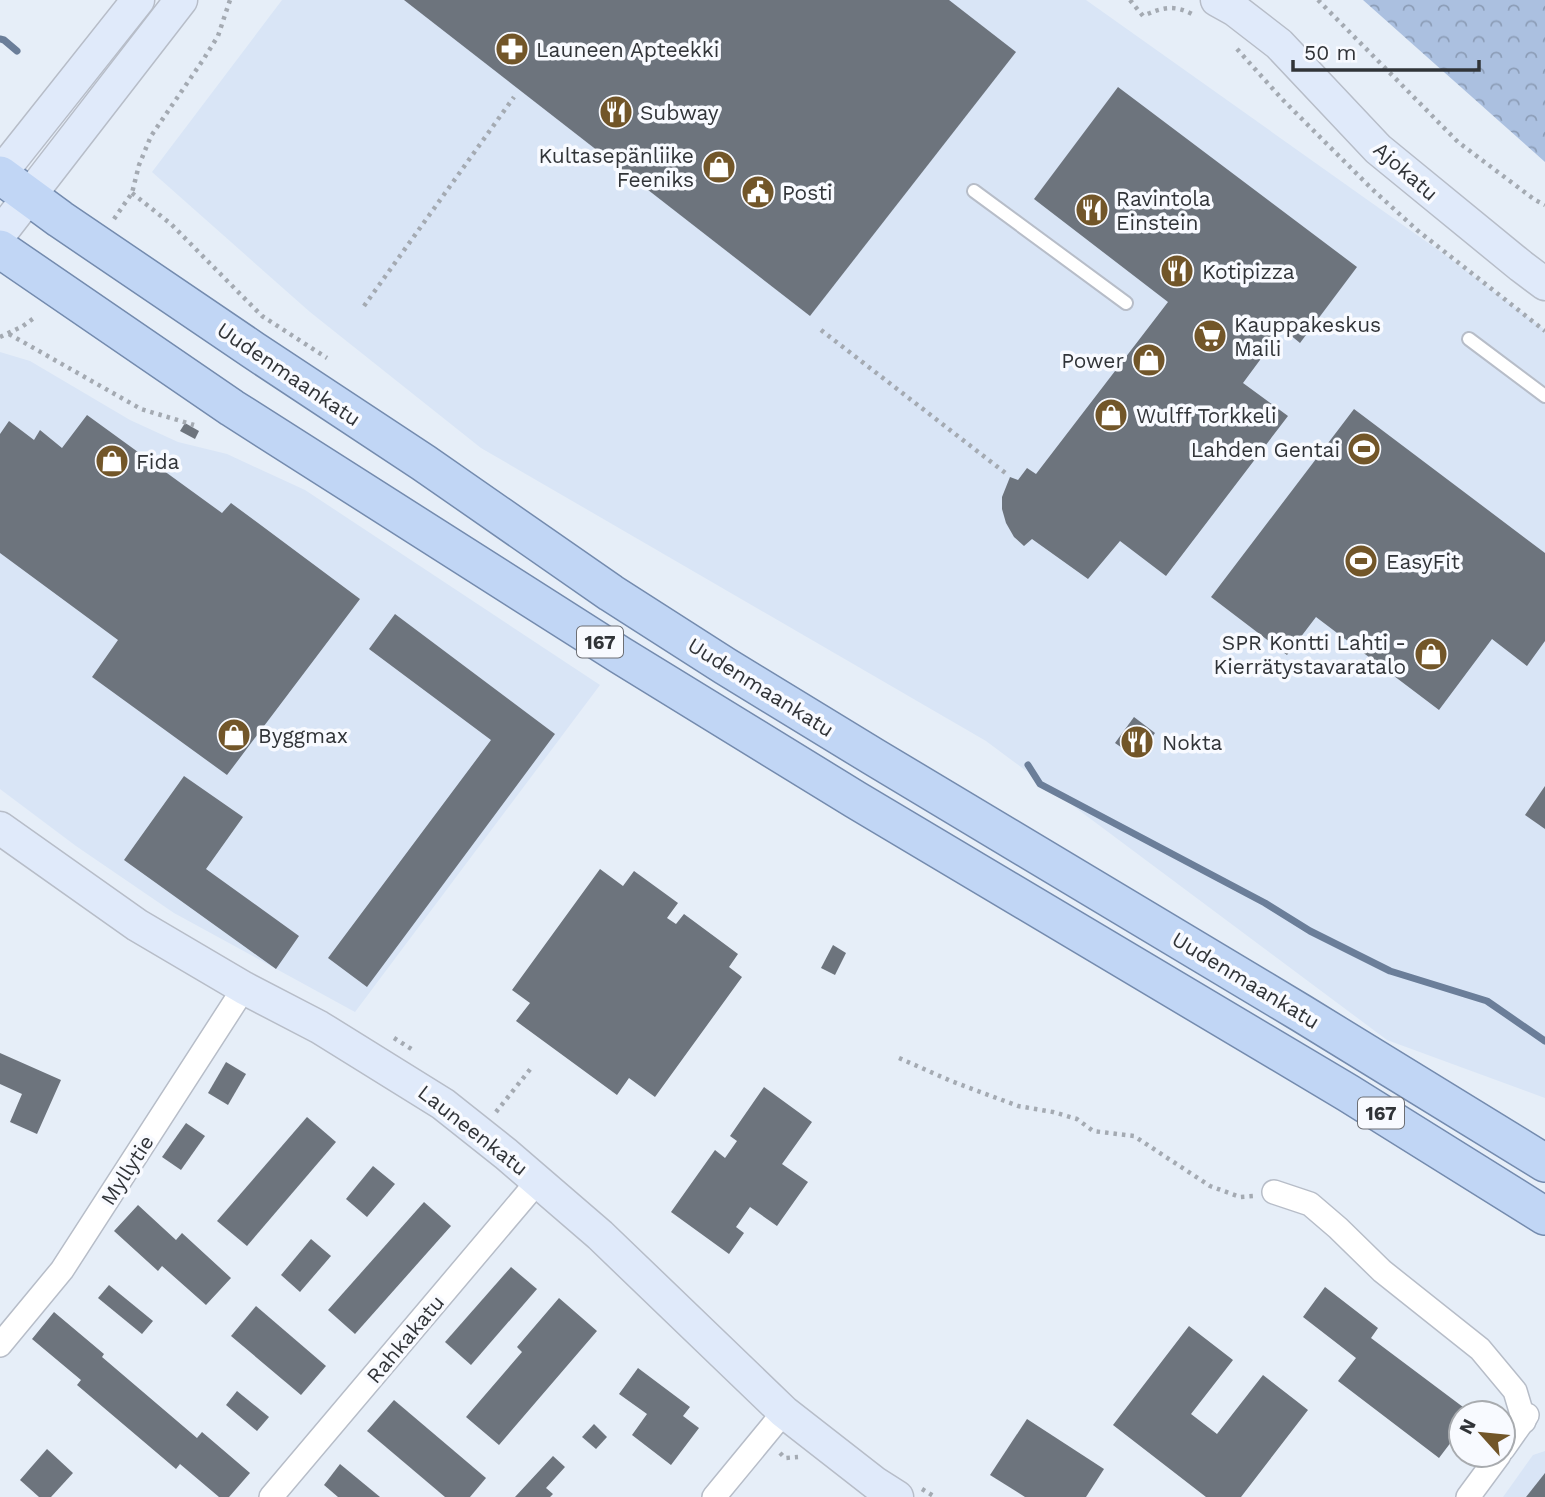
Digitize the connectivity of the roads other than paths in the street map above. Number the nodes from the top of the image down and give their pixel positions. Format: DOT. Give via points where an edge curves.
graph roads {
  1 [pos="138,0"];
  2 [pos="181,0"];
  3 [pos="1252,0"];
  4 [pos="1207,8"];
  5 [pos="1279,44"];
  6 [pos="0,175"];
  7 [pos="974,191"];
  8 [pos="29,197"];
  9 [pos="0,234"];
  10 [pos="0,249"];
  11 [pos="1545,284"];
  12 [pos="1126,303"];
  13 [pos="1469,339"];
  14 [pos="1545,396"];
  15 [pos="0,828"];
  16 [pos="244,988"];
  17 [pos="1545,1163"];
  18 [pos="538,1181"];
  19 [pos="1274,1192"];
  20 [pos="1545,1216"];
  21 [pos="0,1345"];
  22 [pos="784,1412"];
  23 [pos="1517,1430"];
  24 [pos="1489,1469"];
  25 [pos="271,1497"];
  26 [pos="714,1497"];
  27 [pos="897,1497"];
  28 [pos="1468,1497"];
  1 -- 6 [label="street"];
  2 -- 8 [label="street"];
  3 -- 5 [label="street, Ajokatu"];
  4 -- 5 [label="street, Ajokatu" via="1235,10"];
  5 -- 11 [label="street, Ajokatu" via="1378,149"];
  6 -- 8 [label="main road, Uudenmaankatu / 167"];
  7 -- 12 [label="lane"];
  8 -- 9 [label="street"];
  8 -- 17 [label="main road, Uudenmaankatu / 167" via="713,659"];
  10 -- 20 [label="main road, 167" via="232,408 632,663"];
  13 -- 14 [label="lane"];
  15 -- 16 [label="street, Launeenkatu" via="137,925"];
  16 -- 18 [label="street, Launeenkatu" via="319,1027 443,1104"];
  16 -- 21 [label="street, Myllytie" via="62,1270"];
  18 -- 22 [label="street, Launeenkatu"];
  18 -- 25 [label="street, Rahkakatu"];
  19 -- 23 [label="street" via="1310,1204 1382,1272 1480,1349 1515,1391 1526,1418"];
  22 -- 26 [label="street"];
  22 -- 27 [label="street, Launeenkatu"];
  24 -- 28 [label="street"];
}
